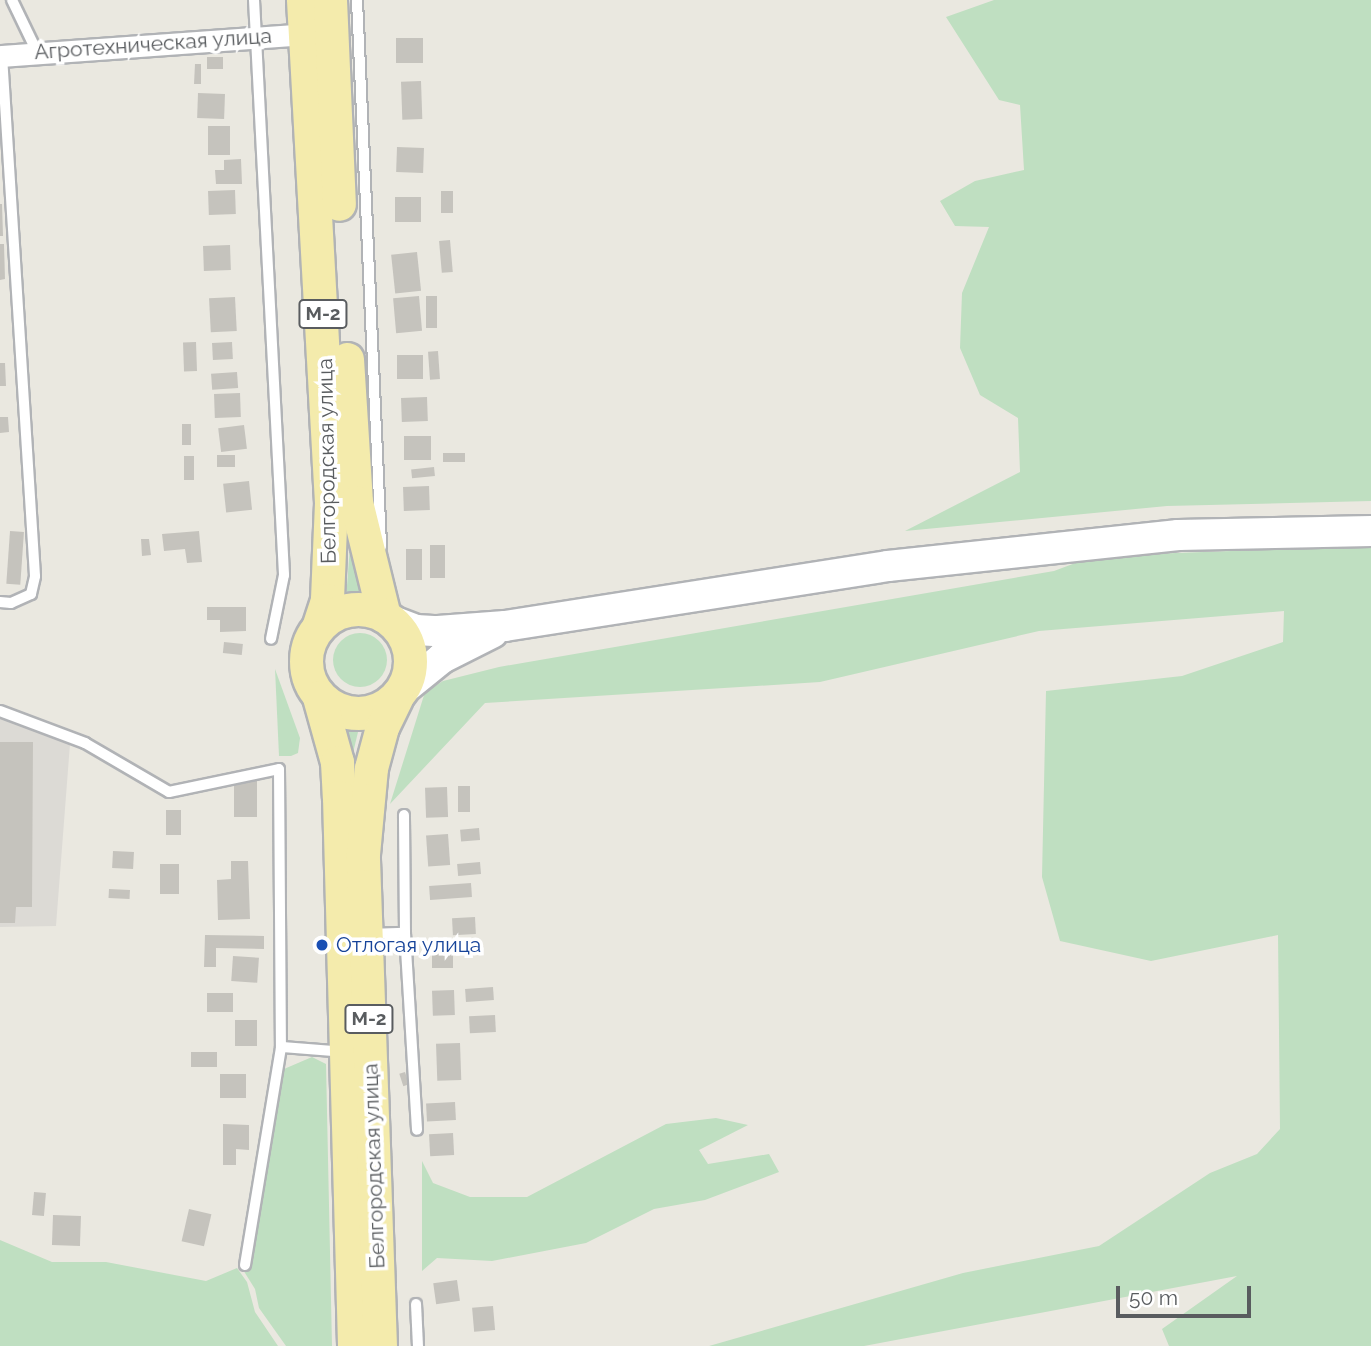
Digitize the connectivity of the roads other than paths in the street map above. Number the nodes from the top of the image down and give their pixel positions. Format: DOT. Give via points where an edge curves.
graph roads {
  1 [pos="12,0"];
  2 [pos="254,0"];
  3 [pos="303,0"];
  4 [pos="330,0"];
  5 [pos="357,0"];
  6 [pos="305,34"];
  7 [pos="256,37"];
  8 [pos="37,52"];
  9 [pos="1,56"];
  10 [pos="1371,531"];
  11 [pos="381,547"];
  12 [pos="0,602"];
  13 [pos="387,618"];
  14 [pos="505,626"];
  15 [pos="318,627"];
  16 [pos="271,639"];
  17 [pos="400,693"];
  18 [pos="319,697"];
  19 [pos="0,711"];
  20 [pos="404,815"];
  21 [pos="405,933"];
  22 [pos="365,934"];
  23 [pos="281,1047"];
  24 [pos="346,1052"];
  25 [pos="417,1130"];
  26 [pos="245,1265"];
  27 [pos="416,1304"];
  28 [pos="354,1346"];
  29 [pos="380,1346"];
  30 [pos="418,1346"];
  1 -- 8 [label="lane"];
  2 -- 7 [label="lane"];
  3 -- 6 [label="main road, Белгородская улица / М-2"];
  4 -- 13 [label="main road, Белгородская улица / М-2" via="356,502"];
  5 -- 11 [label="lane"];
  6 -- 7 [label="street, Агротехническая улица"];
  6 -- 15 [label="main road, Белгородская улица / М-2" via="331,503 327,600"];
  7 -- 8 [label="street, Агротехническая улица"];
  7 -- 16 [label="lane" via="284,575"];
  8 -- 9 [label="street, Агротехническая улица"];
  9 -- 12 [label="lane" via="35,576 31,594 11,603"];
  10 -- 14 [label="main road" via="1178,535 902,565"];
  13 -- 14 [label="main road" via="416,630"];
  13 -- 15 [label="main road" via="359,609 344,611"];
  13 -- 17 [label="main road, М-2" via="410,656"];
  14 -- 17 [label="main road" via="442,658"];
  15 -- 18 [label="main road, М-2" via="306,663"];
  17 -- 18 [label="main road" via="361,713 347,712"];
  17 -- 22 [label="main road, Белгородская улица / М-2" via="382,727 371,768 363,854"];
  18 -- 24 [label="main road, Белгородская улица / М-2" via="337,762"];
  19 -- 23 [label="lane" via="85,743 169,792 208,780 279,769"];
  20 -- 21 [label="lane"];
  21 -- 22 [label="lane"];
  21 -- 25 [label="lane"];
  22 -- 29 [label="main road, Белгородская улица / М-2"];
  23 -- 24 [label="lane"];
  23 -- 26 [label="lane"];
  24 -- 28 [label="main road, Белгородская улица / М-2"];
  27 -- 30 [label="lane"];
}
